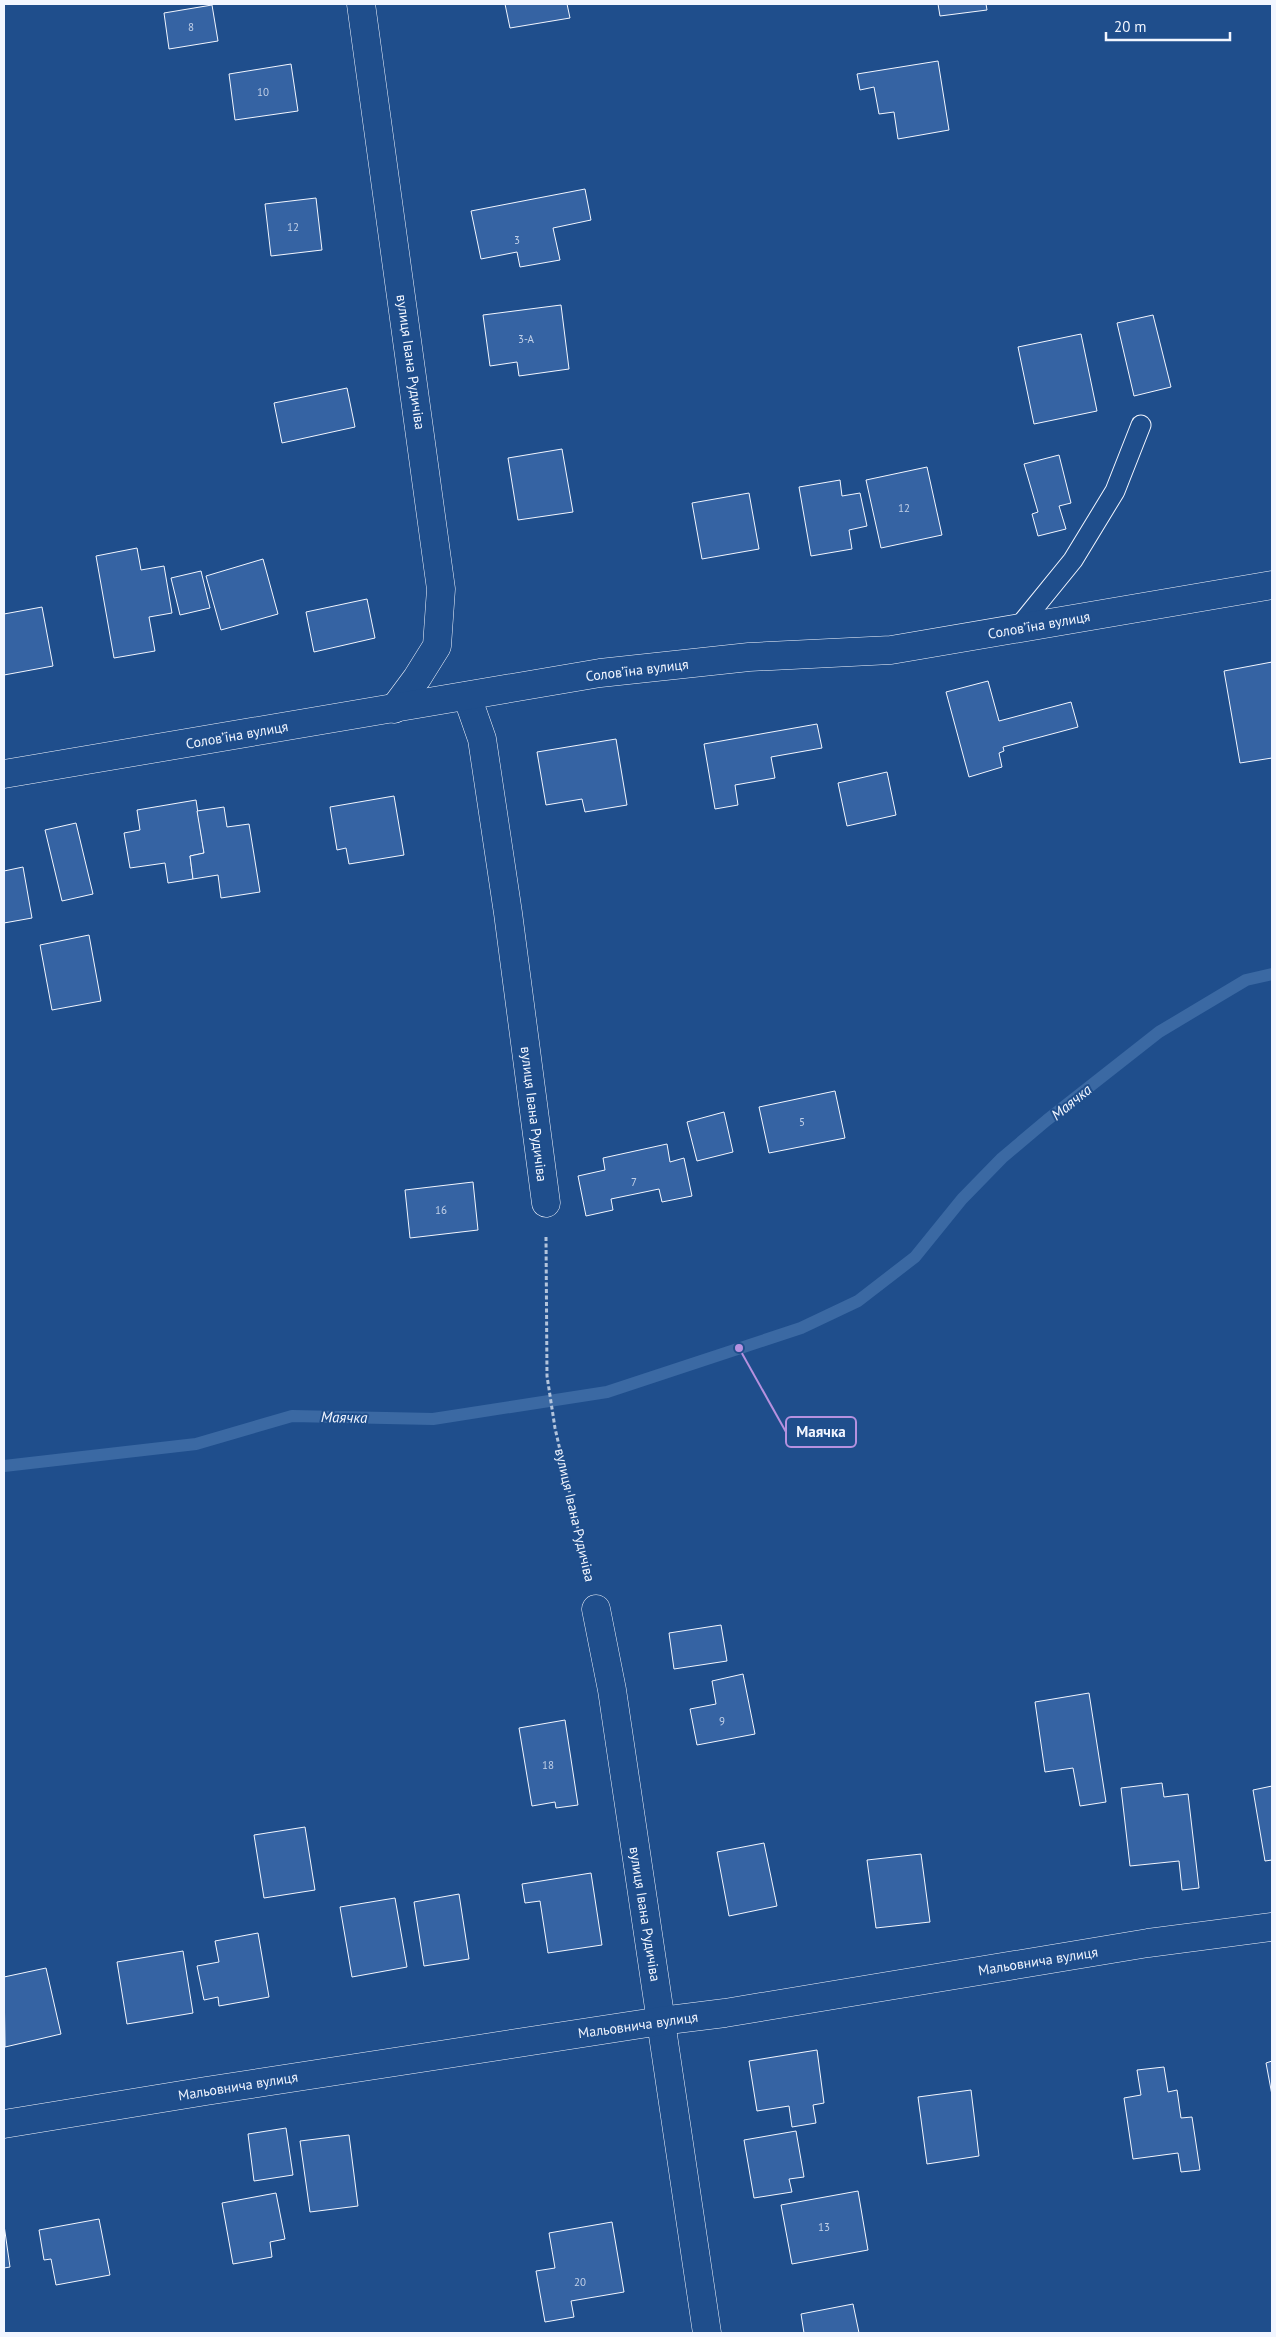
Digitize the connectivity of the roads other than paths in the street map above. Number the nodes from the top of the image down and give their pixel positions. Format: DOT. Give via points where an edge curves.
graph roads {
  1 [pos="361,4"];
  2 [pos="1141,424"];
  3 [pos="1272,585"];
  4 [pos="1017,629"];
  5 [pos="467,696"];
  6 [pos="394,709"];
  7 [pos="4,774"];
  8 [pos="546,1203"];
  9 [pos="596,1609"];
  10 [pos="1272,1927"];
  11 [pos="661,2021"];
  12 [pos="4,2124"];
  13 [pos="707,2333"];
  1 -- 6 [label="street, вулиця Івана Рудичіва" via="441,589 437,646"];
  2 -- 4 [label="lane" via="1115,491 1073,560"];
  3 -- 4 [label="street, Соловʼїна вулиця"];
  4 -- 5 [label="street, Соловʼїна вулиця" via="891,650 750,658 600,673"];
  5 -- 6 [label="street, Соловʼїна вулиця"];
  5 -- 8 [label="street, вулиця Івана Рудичіва" via="482,739"];
  6 -- 7 [label="street, Соловʼїна вулиця"];
  9 -- 11 [label="street, вулиця Івана Рудичіва" via="612,1690"];
  10 -- 11 [label="street, Мальовнича вулиця" via="1148,1943"];
  11 -- 12 [label="street, Мальовнича вулиця"];
  11 -- 13 [label="street, вулиця Івана Рудичіва"];
}
